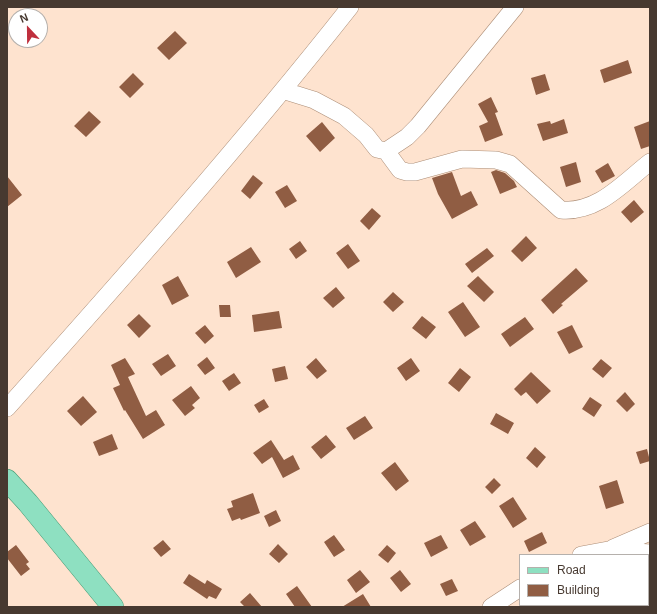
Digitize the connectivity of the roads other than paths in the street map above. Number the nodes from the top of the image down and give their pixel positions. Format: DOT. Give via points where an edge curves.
graph roads {
  1 [pos="350,7"];
  2 [pos="515,7"];
  3 [pos="285,90"];
  4 [pos="386,151"];
  5 [pos="650,162"];
  6 [pos="7,408"];
  7 [pos="7,480"];
  8 [pos="650,532"];
  9 [pos="608,550"];
  10 [pos="650,553"];
  11 [pos="586,554"];
  12 [pos="519,589"];
  13 [pos="113,607"];
  14 [pos="491,607"];
  1 -- 3 [label="street"];
  2 -- 4 [label="street" via="418,126"];
  3 -- 4 [label="street" via="314,100 344,116 366,135 377,149"];
  3 -- 6 [label="street" via="134,266"];
  4 -- 5 [label="street" via="400,170 407,172 462,159 496,160 510,164 561,210 571,211 614,194"];
  7 -- 13 [label="main road"];
  8 -- 9 [label="street"];
  9 -- 10 [label="street"];
  9 -- 11 [label="street"];
  12 -- 14 [label="street"];
}
